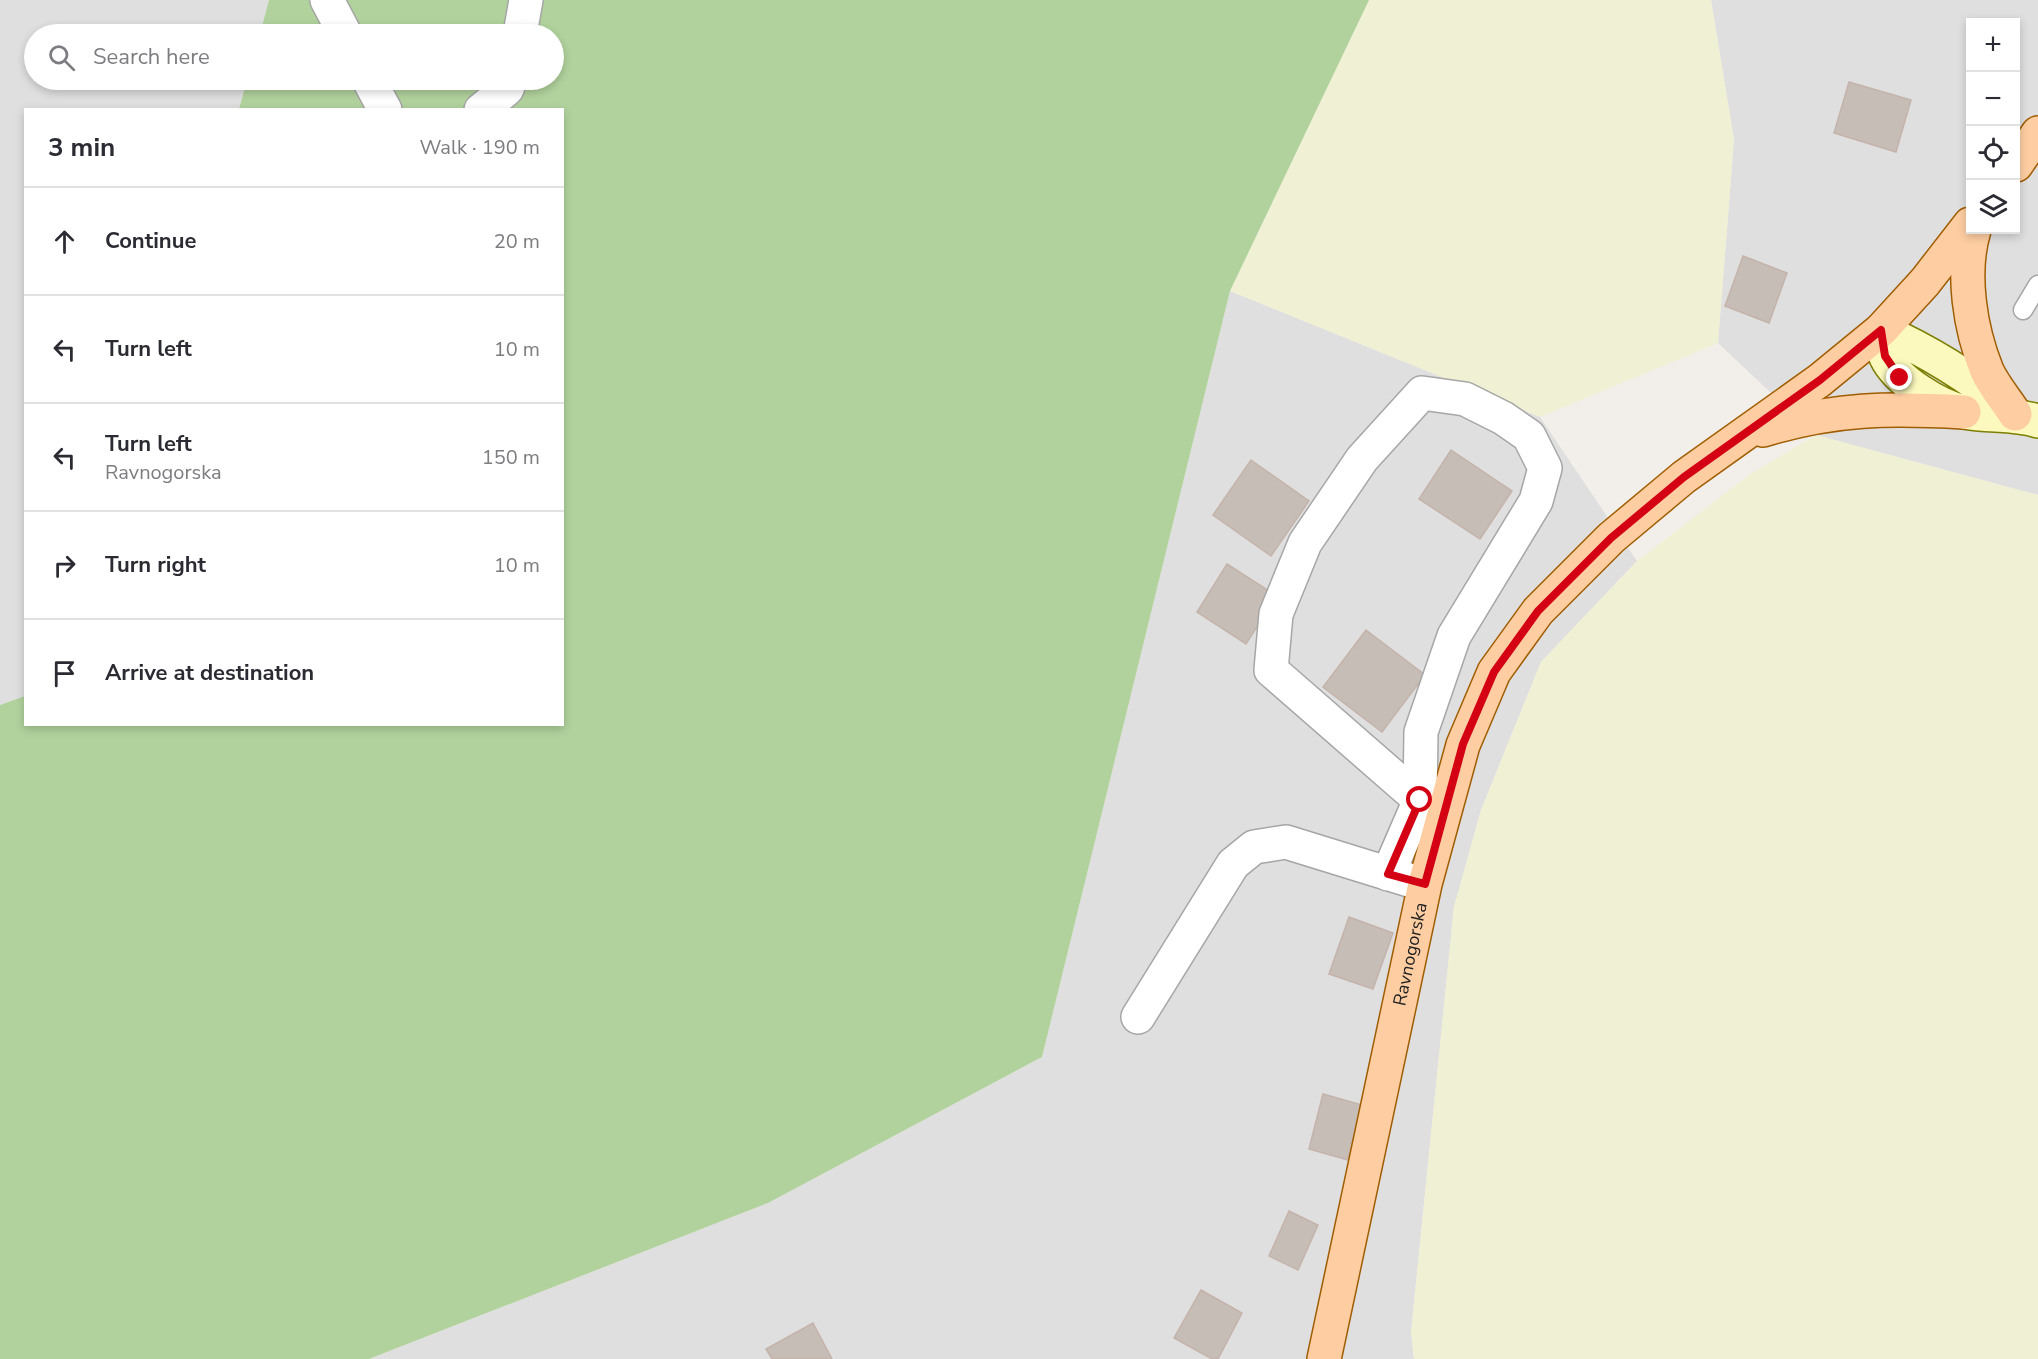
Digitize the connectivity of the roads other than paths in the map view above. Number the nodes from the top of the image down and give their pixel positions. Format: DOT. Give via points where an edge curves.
graph roads {
  1 [pos="327,0"];
  2 [pos="526,0"];
  3 [pos="340,24"];
  4 [pos="522,24"];
  5 [pos="374,90"];
  6 [pos="506,90"];
  7 [pos="384,108"];
  8 [pos="483,108"];
  9 [pos="1966,230"];
  10 [pos="1973,234"];
  11 [pos="2038,285"];
  12 [pos="2024,310"];
  13 [pos="1881,330"];
  14 [pos="1964,411"];
  15 [pos="2026,418"];
  16 [pos="1738,438"];
  17 [pos="1420,800"];
  18 [pos="1388,874"];
  19 [pos="1425,884"];
  20 [pos="1138,1017"];
  21 [pos="1324,1359"];
  1 -- 3 [label="street"];
  2 -- 4 [label="street"];
  5 -- 7 [label="street"];
  6 -- 8 [label="street"];
  9 -- 13 [label="main road, Ravnogorska"];
  10 -- 15 [label="main road" via="1968,249 1968,285 1976,336 1988,372"];
  11 -- 12 [label="lane"];
  13 -- 14 [label="main road" via="1885,356 1900,378 1924,394"];
  13 -- 15 [label="main road" via="1923,349"];
  13 -- 16 [label="main road, Ravnogorska" via="1820,380"];
  14 -- 15 [label="main road"];
  14 -- 16 [label="main road" via="1844,411"];
  16 -- 19 [label="main road, Ravnogorska" via="1611,538 1538,611 1494,672 1463,744"];
  17 -- 17 [label="street" via="1271,670 1276,614 1305,543 1362,459 1422,393 1465,399 1503,418 1529,436 1545,468 1536,501 1454,636 1420,732"];
  17 -- 18 [label="street"];
  18 -- 19 [label="street"];
  18 -- 20 [label="street" via="1286,842 1254,847 1233,864"];
  19 -- 21 [label="main road, Ravnogorska"];
}
